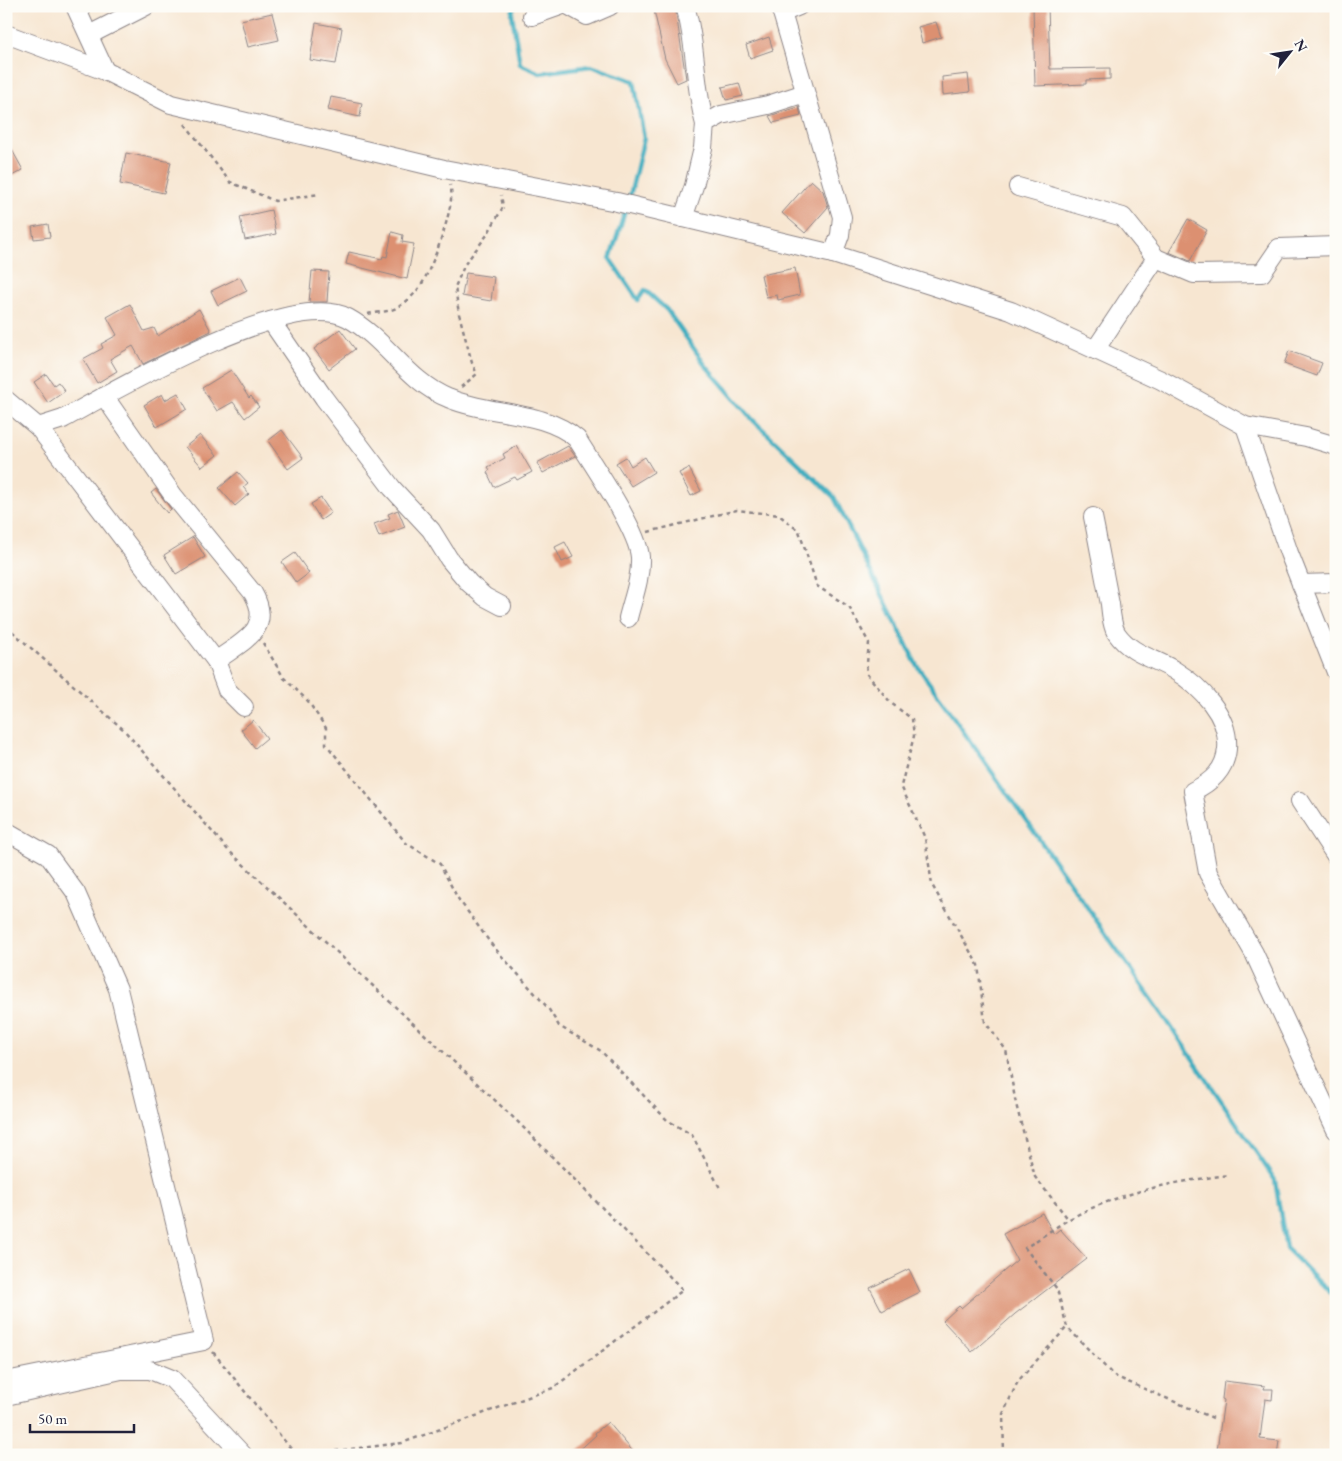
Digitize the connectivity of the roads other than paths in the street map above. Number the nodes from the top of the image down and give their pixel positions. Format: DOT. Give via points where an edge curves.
graph roads {
  1 [pos="75,6"];
  2 [pos="146,6"];
  3 [pos="560,6"];
  4 [pos="569,6"];
  5 [pos="610,6"];
  6 [pos="685,6"];
  7 [pos="799,6"];
  8 [pos="781,9"];
  9 [pos="532,16"];
  10 [pos="6,34"];
  11 [pos="89,35"];
  12 [pos="105,71"];
  13 [pos="805,93"];
  14 [pos="705,124"];
  15 [pos="1018,188"];
  16 [pos="682,218"];
  17 [pos="1336,246"];
  18 [pos="833,254"];
  19 [pos="1156,258"];
  20 [pos="271,322"];
  21 [pos="1095,350"];
  22 [pos="104,396"];
  23 [pos="6,400"];
  24 [pos="1245,426"];
  25 [pos="38,427"];
  26 [pos="1336,446"];
  27 [pos="1093,518"];
  28 [pos="1336,582"];
  29 [pos="1301,584"];
  30 [pos="502,606"];
  31 [pos="628,618"];
  32 [pos="216,661"];
  33 [pos="1336,672"];
  34 [pos="244,706"];
  35 [pos="1300,801"];
  36 [pos="6,831"];
  37 [pos="1336,856"];
  38 [pos="1336,1130"];
  39 [pos="6,1381"];
  40 [pos="6,1396"];
  41 [pos="243,1455"];
  1 -- 11 [label="street"];
  2 -- 11 [label="street"];
  3 -- 9 [label="street"];
  4 -- 5 [label="street" via="587,16"];
  6 -- 14 [label="street"];
  7 -- 8 [label="street"];
  8 -- 13 [label="street"];
  10 -- 12 [label="street"];
  11 -- 12 [label="street"];
  12 -- 16 [label="street" via="171,104 444,169 617,202"];
  13 -- 14 [label="street" via="721,115"];
  13 -- 18 [label="street" via="842,217"];
  14 -- 16 [label="street" via="694,186"];
  15 -- 19 [label="street" via="1123,217"];
  16 -- 18 [label="street"];
  17 -- 19 [label="street" via="1279,248 1262,272 1194,274"];
  18 -- 21 [label="street" via="1011,311"];
  19 -- 21 [label="street"];
  20 -- 22 [label="street" via="228,334"];
  20 -- 30 [label="street" via="324,398 392,488 431,530 449,559 475,587"];
  20 -- 31 [label="street" via="314,311 348,317 417,378 448,398 566,429 576,439 634,535 640,556 639,578"];
  21 -- 24 [label="street" via="1161,380"];
  22 -- 25 [label="street" via="62,419"];
  22 -- 32 [label="street" via="173,495 253,593 262,616 255,630"];
  23 -- 25 [label="street"];
  24 -- 26 [label="street"];
  24 -- 29 [label="street"];
  25 -- 32 [label="street"];
  27 -- 38 [label="street" via="1115,632 1132,650 1174,670 1201,691 1223,723 1228,738 1226,760 1219,773 1194,791 1208,874 1254,953"];
  28 -- 29 [label="street"];
  29 -- 33 [label="street"];
  32 -- 34 [label="street" via="227,690"];
  35 -- 37 [label="street"];
  36 -- 39 [label="street" via="48,855 76,893 118,989 204,1341"];
  40 -- 41 [label="street" via="121,1370 150,1370 172,1379"];
}
